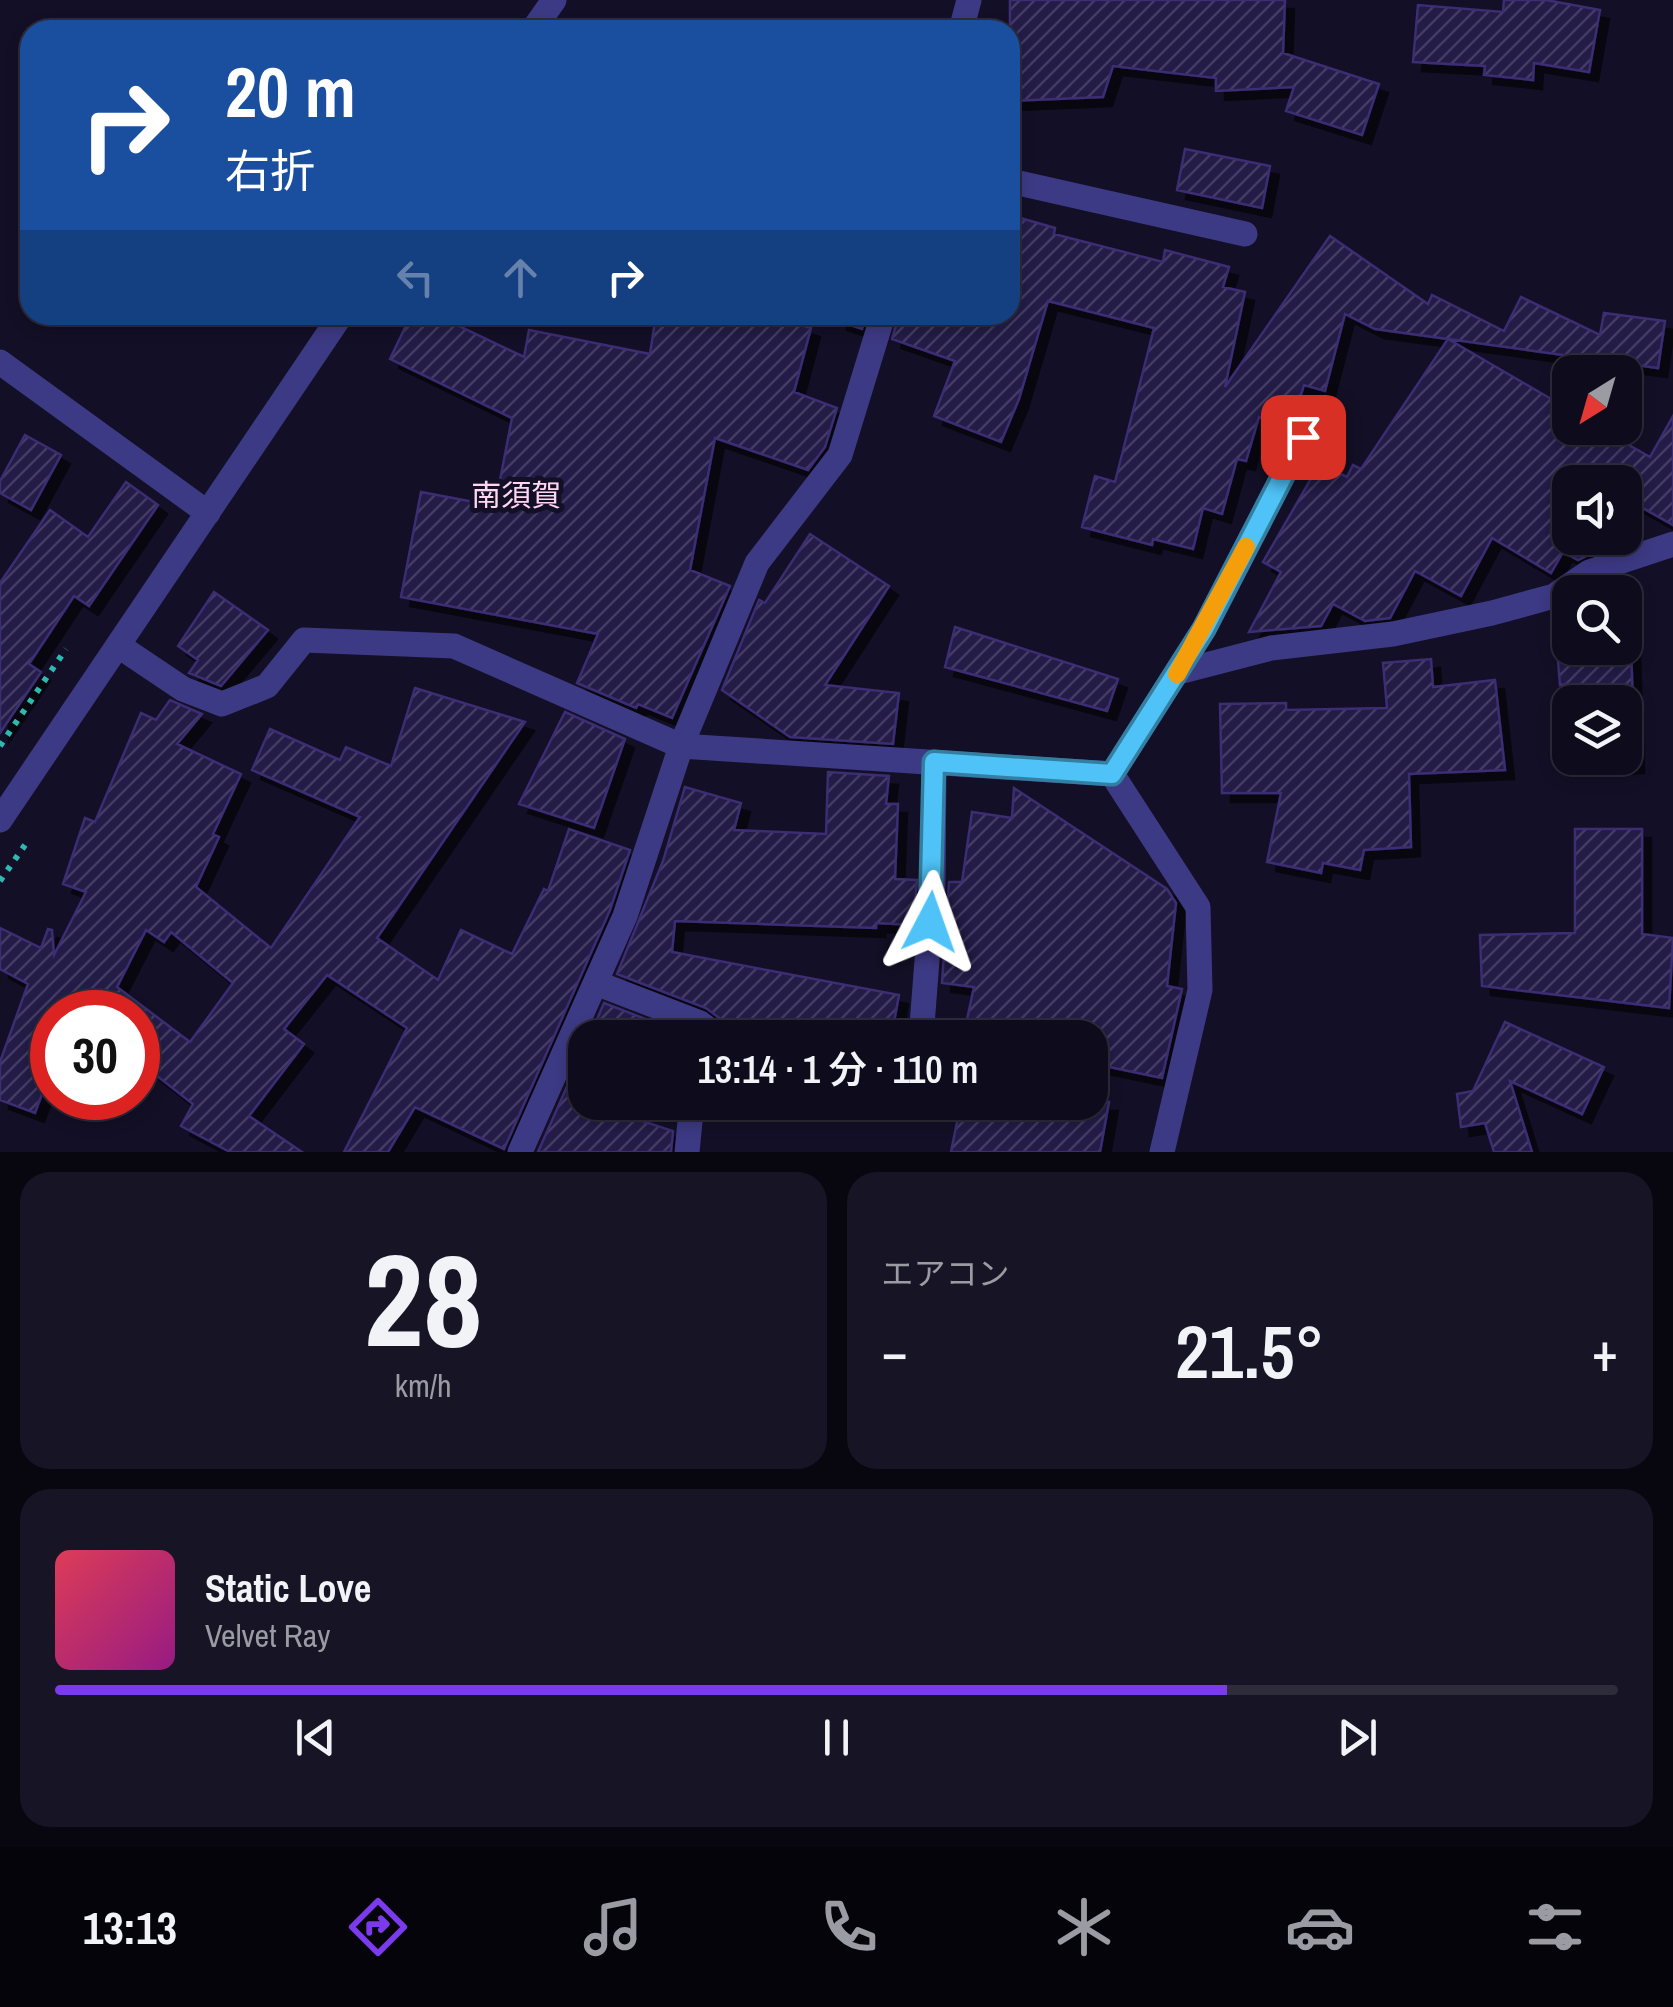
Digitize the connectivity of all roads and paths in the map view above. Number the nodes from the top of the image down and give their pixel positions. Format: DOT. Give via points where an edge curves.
graph roads {
  1 [pos="1020,182"];
  2 [pos="1245,234"];
  3 [pos="334,325"];
  4 [pos="880,325"];
  5 [pos="0,362"];
  6 [pos="1303,437"];
  7 [pos="208,513"];
  8 [pos="1673,544"];
  9 [pos="119,646"];
  10 [pos="66,649"];
  11 [pos="1179,672"];
  12 [pos="0,746"];
  13 [pos="681,746"];
  14 [pos="934,762"];
  15 [pos="1112,774"];
  16 [pos="0,820"];
  17 [pos="596,983"];
  18 [pos="677,1020"];
  19 [pos="922,1020"];
  20 [pos="690,1120"];
  21 [pos="520,1152"];
  22 [pos="687,1152"];
  23 [pos="1162,1152"];
  1 -- 2 [label="street"];
  3 -- 7 [label="street"];
  4 -- 13 [label="street" via="840,455 757,563"];
  5 -- 7 [label="street"];
  6 -- 11 [label="street"];
  7 -- 9 [label="street"];
  8 -- 11 [label="street" via="1589,572 1554,596 1492,613 1394,634 1271,648"];
  9 -- 13 [label="street" via="183,689 222,704 267,686 304,640 454,646"];
  9 -- 16 [label="street"];
  10 -- 12 [label="path"];
  11 -- 15 [label="street"];
  13 -- 14 [label="street"];
  13 -- 17 [label="street"];
  14 -- 15 [label="street"];
  14 -- 19 [label="street"];
  15 -- 23 [label="street" via="1198,908 1200,990"];
  17 -- 18 [label="street"];
  17 -- 21 [label="street"];
  20 -- 22 [label="street"];
}
